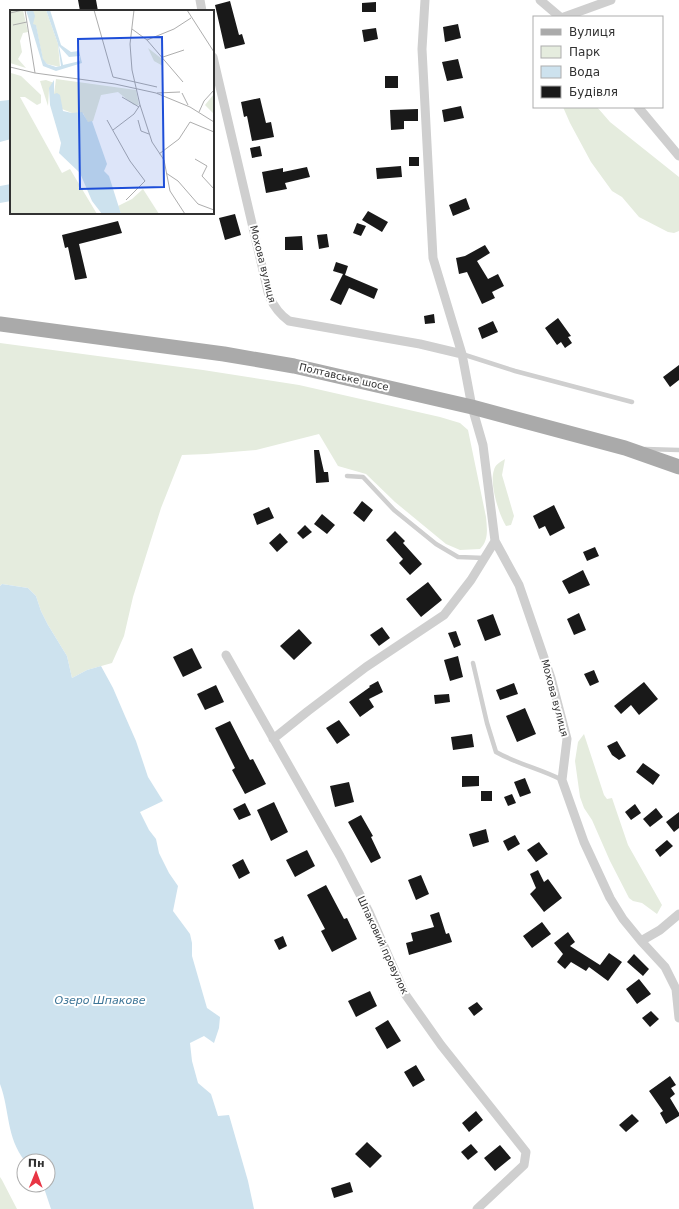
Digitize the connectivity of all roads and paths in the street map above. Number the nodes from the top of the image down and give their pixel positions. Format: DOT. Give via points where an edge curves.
graph roads {
  1 [pos="200,0"];
  2 [pos="425,0"];
  3 [pos="540,0"];
  4 [pos="611,0"];
  5 [pos="202,10"];
  6 [pos="559,16"];
  7 [pos="567,16"];
  8 [pos="214,61"];
  9 [pos="639,108"];
  10 [pos="679,156"];
  11 [pos="0,324"];
  12 [pos="462,354"];
  13 [pos="632,402"];
  14 [pos="472,407"];
  15 [pos="625,448"];
  16 [pos="679,450"];
  17 [pos="679,467"];
  18 [pos="347,476"];
  19 [pos="495,542"];
  20 [pos="485,558"];
  21 [pos="226,655"];
  22 [pos="473,663"];
  23 [pos="273,739"];
  24 [pos="562,780"];
  25 [pos="679,914"];
  26 [pos="641,941"];
  27 [pos="679,1018"];
  28 [pos="477,1209"];
  1 -- 5 [label="street"];
  2 -- 12 [label="street, Мохова вулиця" via="422,49 434,258"];
  3 -- 6 [label="street"];
  4 -- 7 [label="street"];
  8 -- 12 [label="street, Мохова вулиця" via="269,296 280,315 289,321"];
  9 -- 10 [label="street"];
  11 -- 14 [label="main road, Полтавське шосе" via="286,364"];
  12 -- 13 [label="lane"];
  12 -- 14 [label="street, Мохова вулиця"];
  14 -- 15 [label="main road, Полтавське шосе"];
  14 -- 19 [label="street, Мохова вулиця" via="483,445"];
  15 -- 16 [label="lane"];
  15 -- 17 [label="main road, Полтавське шосе"];
  18 -- 20 [label="lane" via="362,477 394,510 436,544 458,557"];
  19 -- 20 [label="street"];
  19 -- 24 [label="street, Мохова вулиця" via="519,585 551,678 567,739"];
  20 -- 23 [label="street" via="444,615 366,667"];
  21 -- 23 [label="street, Шпаковий провулок"];
  22 -- 24 [label="lane" via="496,752 512,761"];
  23 -- 28 [label="street, Шпаковий провулок" via="362,898 405,994 440,1045 526,1152 524,1164"];
  24 -- 26 [label="street, Мохова вулиця" via="584,842 610,898"];
  25 -- 26 [label="street" via="660,930"];
  26 -- 27 [label="street, Мохова вулиця" via="665,968 676,989"];
}
